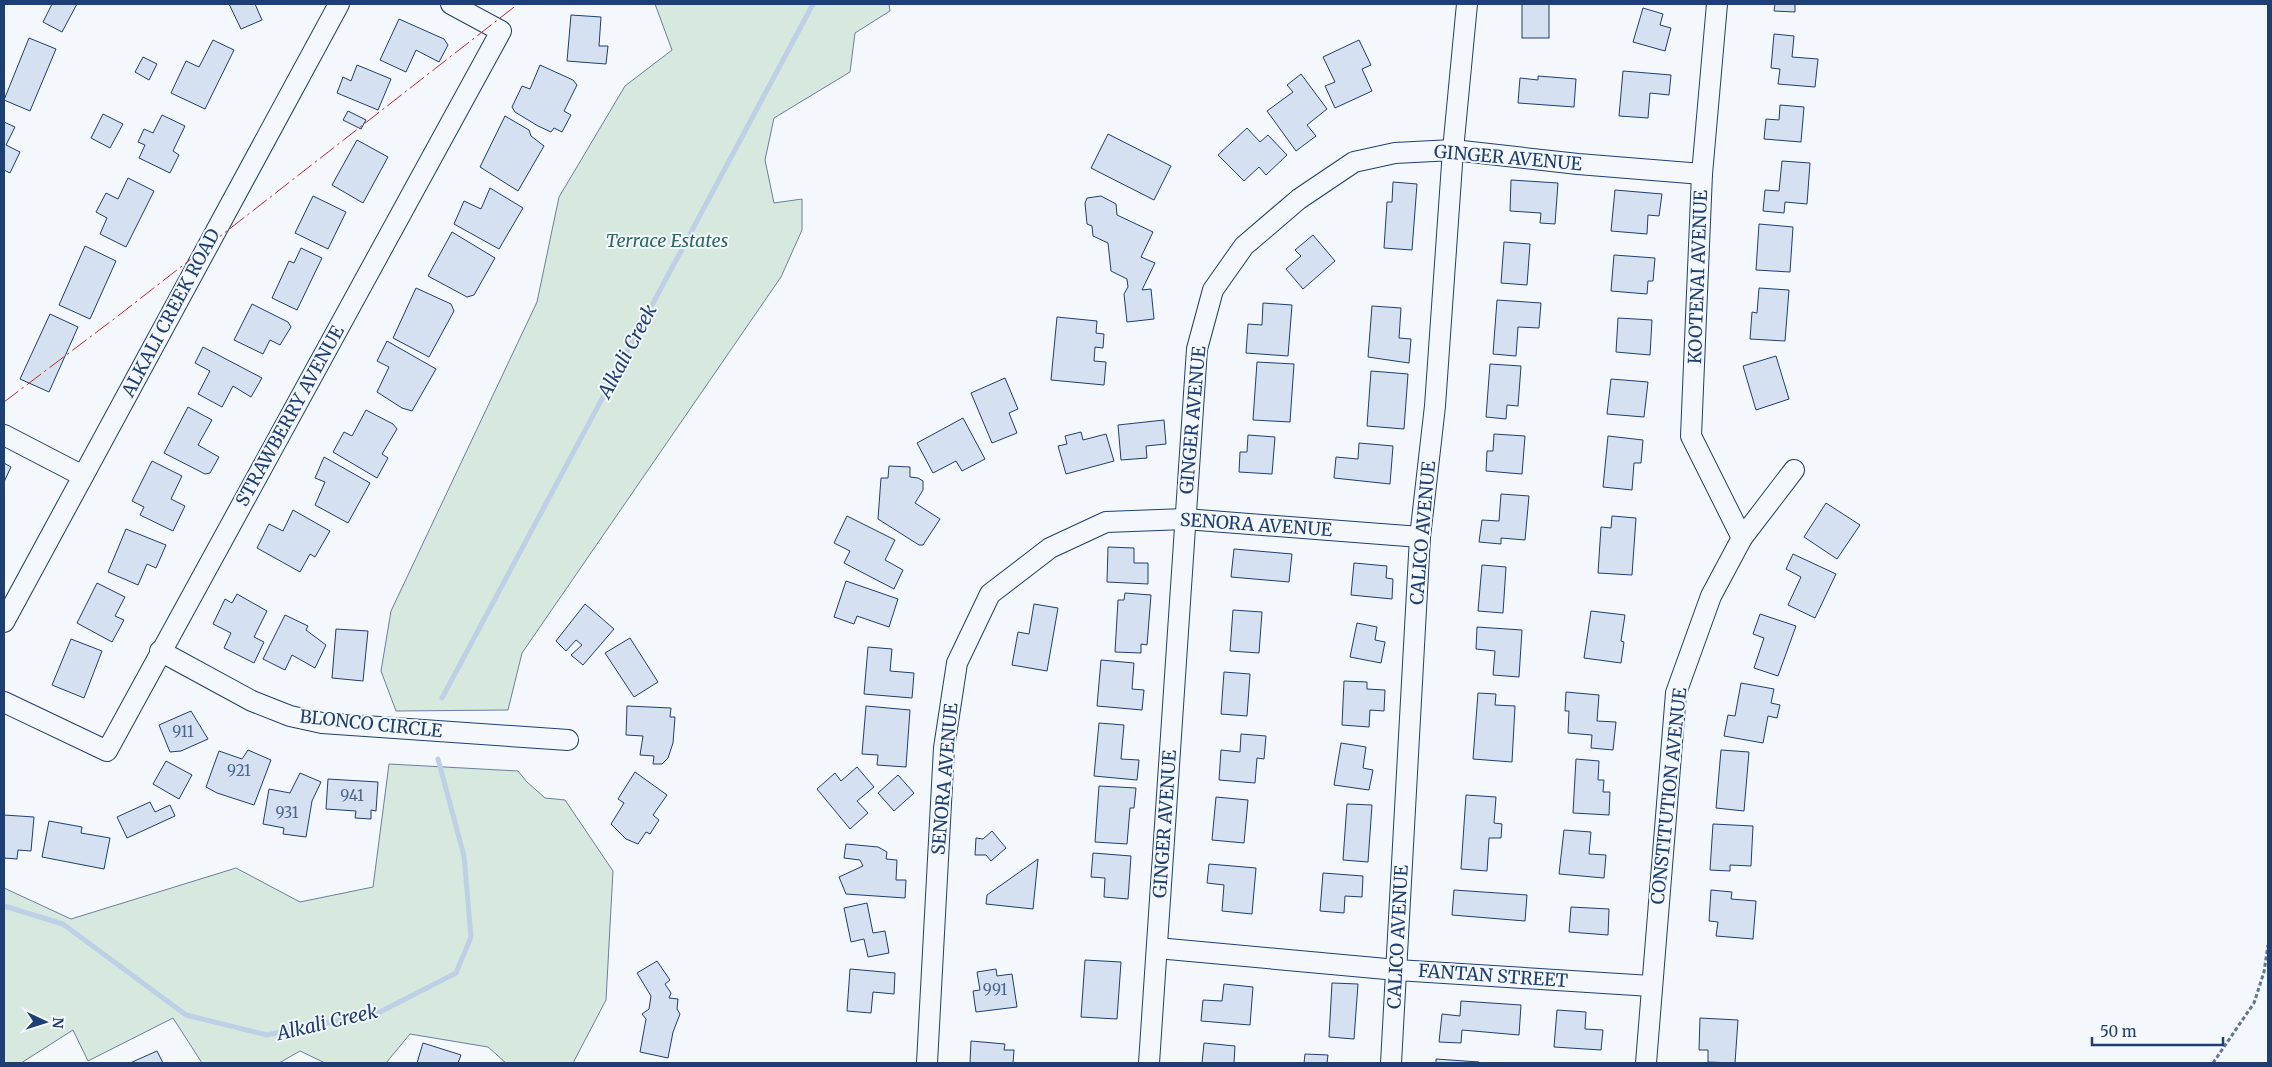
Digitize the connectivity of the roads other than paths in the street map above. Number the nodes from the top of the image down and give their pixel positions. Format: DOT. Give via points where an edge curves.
graph roads {
  1 [pos="339,4"];
  2 [pos="451,4"];
  3 [pos="1467,4"];
  4 [pos="1718,4"];
  5 [pos="1453,150"];
  6 [pos="1702,174"];
  7 [pos="4,435"];
  8 [pos="1794,470"];
  9 [pos="83,476"];
  10 [pos="1185,519"];
  11 [pos="1420,537"];
  12 [pos="1742,538"];
  13 [pos="4,622"];
  14 [pos="160,651"];
  15 [pos="4,702"];
  16 [pos="568,740"];
  17 [pos="1157,948"];
  18 [pos="1397,970"];
  19 [pos="1651,986"];
  20 [pos="928,1063"];
  21 [pos="1150,1063"];
  22 [pos="1391,1063"];
  23 [pos="1646,1063"];
  1 -- 9 [label="street, ALKALI CREEK ROAD"];
  2 -- 14 [label="street, STRAWBERRY AVENUE" via="501,31"];
  3 -- 5 [label="street, CALICO AVENUE"];
  4 -- 6 [label="street, KOOTENAI AVENUE"];
  5 -- 6 [label="street, GINGER AVENUE"];
  5 -- 10 [label="street, GINGER AVENUE" via="1395,153 1354,162 1298,199 1244,246 1213,290 1197,349"];
  5 -- 11 [label="street, CALICO AVENUE" via="1435,406"];
  6 -- 12 [label="street, KOOTENAI AVENUE" via="1691,436"];
  7 -- 9 [label="street"];
  8 -- 12 [label="street, CONSTITUTION AVENUE"];
  9 -- 13 [label="street, ALKALI CREEK ROAD"];
  10 -- 11 [label="street, SENORA AVENUE"];
  10 -- 17 [label="street, GINGER AVENUE"];
  10 -- 20 [label="street, SENORA AVENUE" via="1106,522 1050,548 990,594 957,663 944,748"];
  11 -- 18 [label="street, CALICO AVENUE"];
  12 -- 19 [label="street, CONSTITUTION AVENUE" via="1711,596 1676,693"];
  14 -- 15 [label="street, STRAWBERRY AVENUE" via="107,751"];
  14 -- 16 [label="street, BLONCO CIRCLE" via="252,701 290,716 322,723"];
  17 -- 18 [label="street, FANTAN STREET"];
  17 -- 21 [label="street, GINGER AVENUE"];
  18 -- 19 [label="street, FANTAN STREET"];
  18 -- 22 [label="street, CALICO AVENUE"];
  19 -- 23 [label="street, CONSTITUTION AVENUE"];
}
